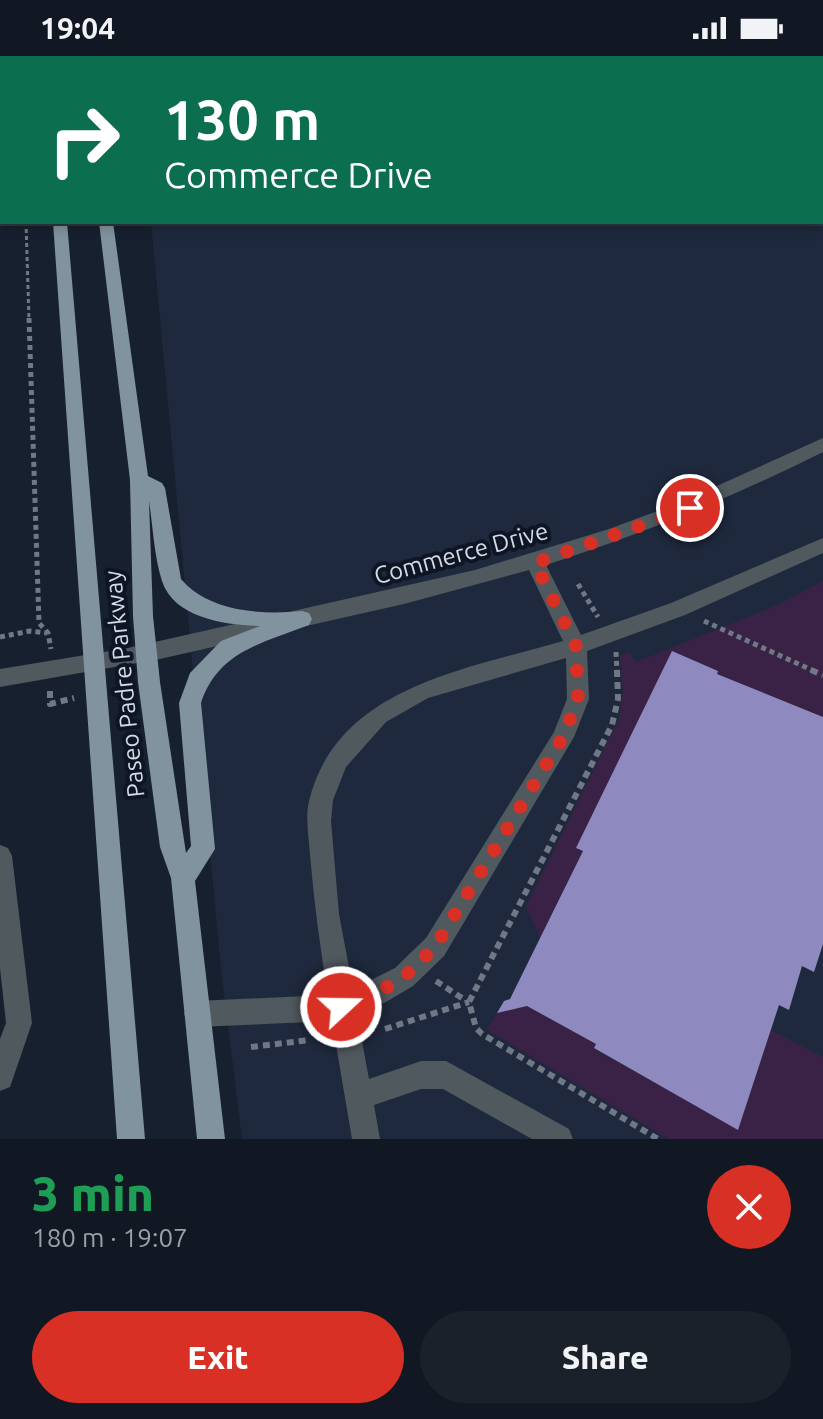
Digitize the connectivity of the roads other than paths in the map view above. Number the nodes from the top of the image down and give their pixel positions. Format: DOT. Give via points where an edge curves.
graph roads {
  1 [pos="60,224"];
  2 [pos="106,224"];
  3 [pos="823,444"];
  4 [pos="139,480"];
  5 [pos="823,545"];
  6 [pos="535,563"];
  7 [pos="302,619"];
  8 [pos="576,646"];
  9 [pos="146,652"];
  10 [pos="96,663"];
  11 [pos="0,678"];
  12 [pos="0,856"];
  13 [pos="183,878"];
  14 [pos="341,1007"];
  15 [pos="197,1014"];
  16 [pos="0,1077"];
  17 [pos="358,1097"];
  18 [pos="131,1139"];
  19 [pos="211,1139"];
  20 [pos="366,1139"];
  21 [pos="559,1139"];
  1 -- 10 [label="main road, Paseo Padre Parkway"];
  2 -- 4 [label="main road, Paseo Padre Parkway"];
  3 -- 6 [label="street, Commerce Drive" via="664,519"];
  4 -- 7 [label="main road" via="156,488 172,582 189,600 221,615"];
  4 -- 9 [label="main road, Paseo Padre Parkway"];
  5 -- 8 [label="street" via="678,609"];
  6 -- 7 [label="street, Commerce Drive"];
  6 -- 8 [label="street"];
  7 -- 9 [label="street, Commerce Drive"];
  7 -- 13 [label="main road" via="228,647 198,679 190,703 203,849"];
  8 -- 14 [label="street" via="578,699 563,737 435,947 416,968 377,993"];
  8 -- 14 [label="street" via="422,691 378,715 337,761 321,800 319,821"];
  9 -- 10 [label="street, Commerce Drive"];
  9 -- 13 [label="main road, Paseo Padre Parkway" via="172,847"];
  10 -- 11 [label="street, Commerce Drive"];
  10 -- 18 [label="main road, Paseo Padre Parkway"];
  12 -- 16 [label="street" via="19,1023"];
  13 -- 15 [label="main road, Paseo Padre Parkway"];
  14 -- 15 [label="street"];
  14 -- 17 [label="street"];
  15 -- 19 [label="main road, Paseo Padre Parkway"];
  17 -- 20 [label="street"];
  17 -- 21 [label="street" via="421,1075 446,1075"];
}
